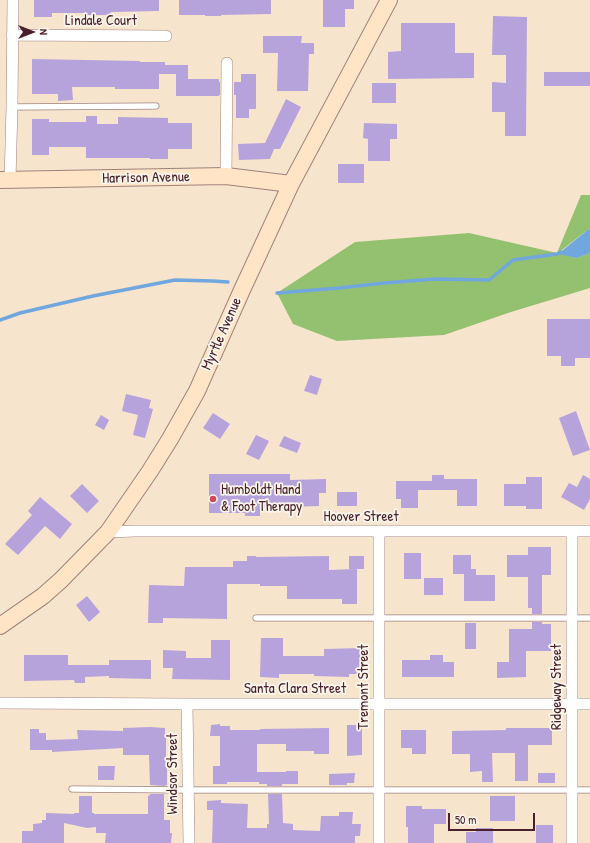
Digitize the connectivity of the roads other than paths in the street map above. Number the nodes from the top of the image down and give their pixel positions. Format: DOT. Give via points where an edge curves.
graph roads {
  1 [pos="13,0"];
  2 [pos="389,0"];
  3 [pos="12,35"];
  4 [pos="166,36"];
  5 [pos="227,63"];
  6 [pos="156,106"];
  7 [pos="12,107"];
  8 [pos="226,176"];
  9 [pos="5,180"];
  10 [pos="291,184"];
  11 [pos="572,531"];
  12 [pos="590,531"];
  13 [pos="108,532"];
  14 [pos="379,532"];
  15 [pos="256,618"];
  16 [pos="379,618"];
  17 [pos="572,618"];
  18 [pos="590,618"];
  19 [pos="0,626"];
  20 [pos="0,703"];
  21 [pos="187,704"];
  22 [pos="379,704"];
  23 [pos="572,704"];
  24 [pos="590,704"];
  25 [pos="72,790"];
  26 [pos="188,790"];
  27 [pos="379,790"];
  28 [pos="572,790"];
  29 [pos="590,790"];
  30 [pos="188,843"];
  31 [pos="380,843"];
  32 [pos="572,843"];
  1 -- 3 [label="street"];
  2 -- 10 [label="main road, Myrtle Avenue"];
  3 -- 4 [label="street, Lindale Court"];
  3 -- 7 [label="street"];
  5 -- 8 [label="street"];
  6 -- 7 [label="lane"];
  7 -- 9 [label="street"];
  8 -- 9 [label="main road, Harrison Avenue"];
  8 -- 10 [label="main road, Harrison Avenue"];
  10 -- 13 [label="main road, Myrtle Avenue" via="197,391 150,471"];
  11 -- 12 [label="street, Hoover Street"];
  11 -- 14 [label="street, Hoover Street"];
  11 -- 17 [label="street, Ridgeway Street"];
  13 -- 14 [label="street, Hoover Street"];
  13 -- 19 [label="main road, Myrtle Avenue" via="43,596"];
  14 -- 16 [label="street, Tremont Street"];
  15 -- 16 [label="lane"];
  16 -- 17 [label="lane"];
  16 -- 22 [label="street, Tremont Street"];
  17 -- 18 [label="lane"];
  17 -- 23 [label="street, Ridgeway Street"];
  20 -- 21 [label="street, Santa Clara Street"];
  21 -- 22 [label="street, Santa Clara Street"];
  21 -- 26 [label="street, Windsor Street"];
  22 -- 23 [label="street, Santa Clara Street"];
  22 -- 27 [label="street, Tremont Street"];
  23 -- 24 [label="street, Santa Clara Street"];
  23 -- 28 [label="street, Ridgeway Street"];
  25 -- 26 [label="lane"];
  26 -- 27 [label="lane"];
  26 -- 30 [label="street, Windsor Street"];
  27 -- 28 [label="lane"];
  27 -- 31 [label="street, Tremont Street"];
  28 -- 29 [label="lane"];
  28 -- 32 [label="street, Ridgeway Street"];
}
